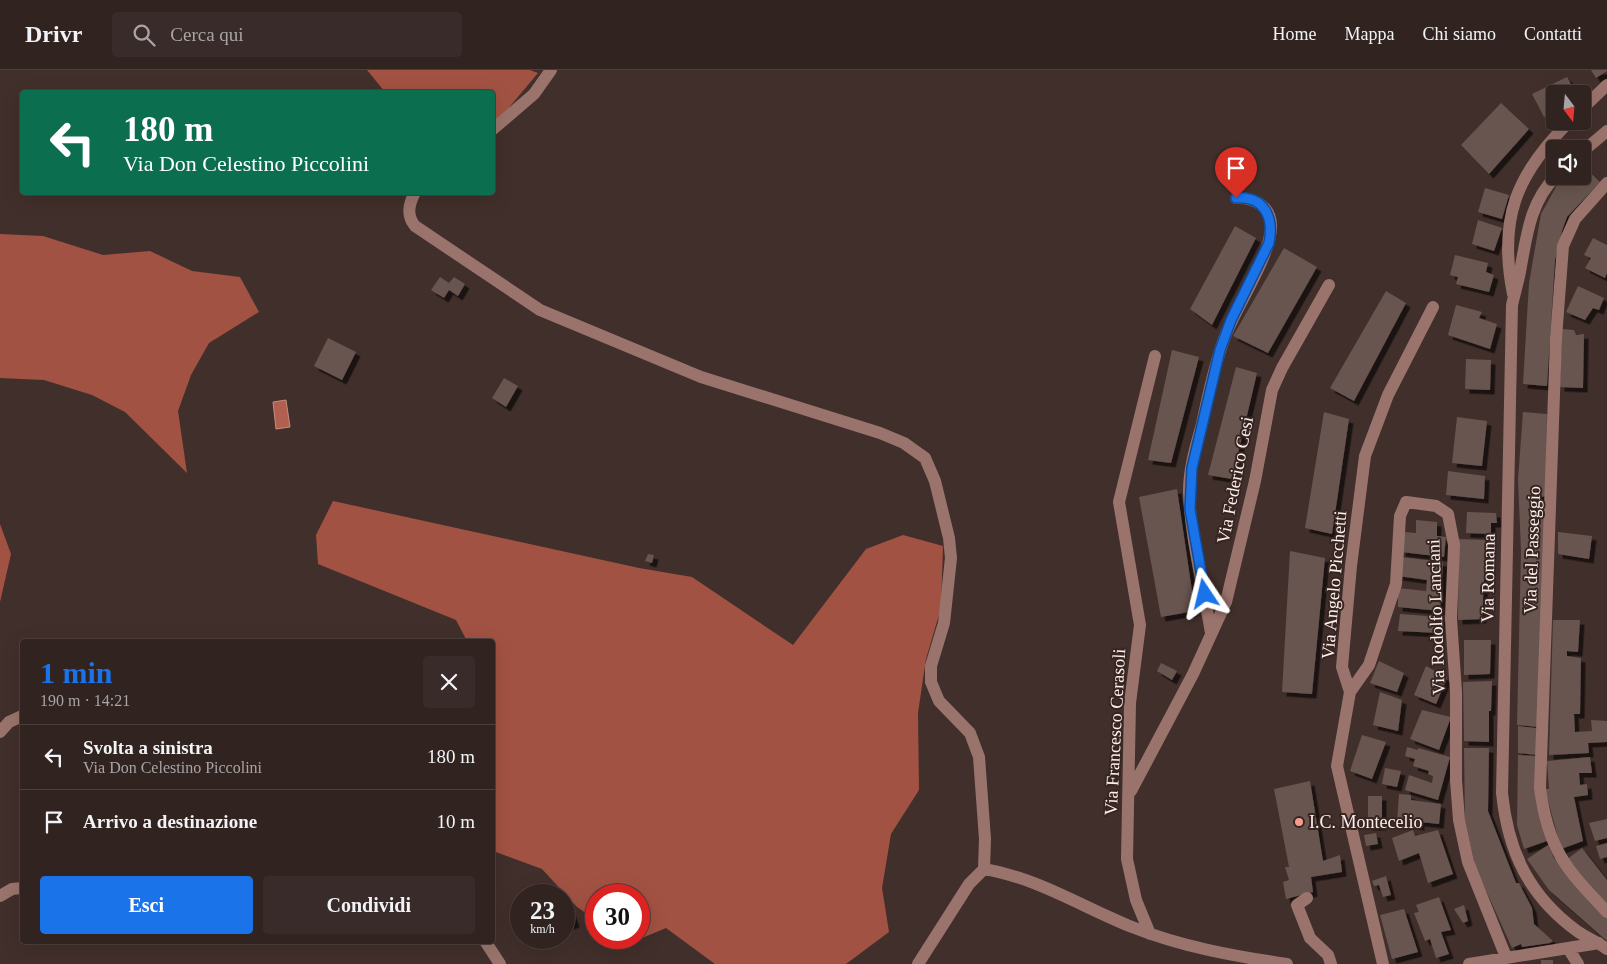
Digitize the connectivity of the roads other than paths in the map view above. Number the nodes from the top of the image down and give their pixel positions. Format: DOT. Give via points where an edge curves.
graph roads {
  1 [pos="551,70"];
  2 [pos="1607,85"];
  3 [pos="1591,100"];
  4 [pos="495,128"];
  5 [pos="1562,130"];
  6 [pos="1607,131"];
  7 [pos="1591,144"];
  8 [pos="1607,183"];
  9 [pos="1548,185"];
  10 [pos="414,195"];
  11 [pos="1236,198"];
  12 [pos="1329,285"];
  13 [pos="1514,299"];
  14 [pos="1434,307"];
  15 [pos="1155,356"];
  16 [pos="1211,633"];
  17 [pos="1350,692"];
  18 [pos="20,717"];
  19 [pos="0,732"];
  20 [pos="1130,793"];
  21 [pos="984,869"];
  22 [pos="20,888"];
  23 [pos="0,896"];
  24 [pos="1307,898"];
  25 [pos="1607,912"];
  26 [pos="1150,934"];
  27 [pos="487,944"];
  28 [pos="1603,946"];
  29 [pos="1568,948"];
  30 [pos="1505,960"];
  31 [pos="500,964"];
  32 [pos="918,964"];
  33 [pos="1287,964"];
  34 [pos="1331,964"];
  35 [pos="1383,964"];
  36 [pos="1469,964"];
  37 [pos="1578,964"];
  1 -- 4 [label="street" via="527,101"];
  2 -- 3 [label="street"];
  5 -- 13 [label="street" via="1535,159 1515,201 1506,244"];
  6 -- 7 [label="street"];
  8 -- 25 [label="street, Via del Passeggio" via="1575,219 1563,246 1556,338 1540,788 1546,823 1556,852 1573,877"];
  9 -- 13 [label="street, Via Romana" via="1534,209"];
  10 -- 21 [label="street" via="409,210 415,226 540,310 712,382 880,433 904,443 925,458 935,481 951,558 944,624 931,666 931,682 936,697 970,733 978,751 985,830"];
  11 -- 16 [label="street" via="1252,199 1264,206 1271,229 1269,243 1220,350 1191,473 1190,509"];
  12 -- 16 [label="street, Via Federico Cesi" via="1272,390 1232,585"];
  13 -- 28 [label="street, Via Romana" via="1502,749 1506,823 1516,857 1539,894 1579,932"];
  14 -- 17 [label="street, Via Angelo Picchetti" via="1388,395 1365,456 1342,667"];
  15 -- 20 [label="street, Via Francesco Cerasoli" via="1119,502 1140,625 1130,703"];
  16 -- 20 [label="street, Via Federico Cesi"];
  17 -- 30 [label="street, Via Rodolfo Lanciani" via="1369,665 1396,584 1400,516 1406,502 1436,506 1448,514 1454,545 1450,619 1456,692 1459,820 1468,862"];
  17 -- 35 [label="street, Via Angelo Picchetti" via="1337,766"];
  18 -- 19 [label="street" via="9,722"];
  20 -- 26 [label="street, Via Francesco Cerasoli" via="1129,871 1136,900"];
  21 -- 26 [label="street" via="1028,880"];
  21 -- 32 [label="street" via="970,884"];
  22 -- 23 [label="street"];
  24 -- 34 [label="street" via="1297,905 1310,938 1328,955"];
  26 -- 33 [label="street" via="1210,951"];
  27 -- 31 [label="street"];
  28 -- 29 [label="street"];
  29 -- 30 [label="street"];
  29 -- 37 [label="street"];
  30 -- 36 [label="street"];
}
